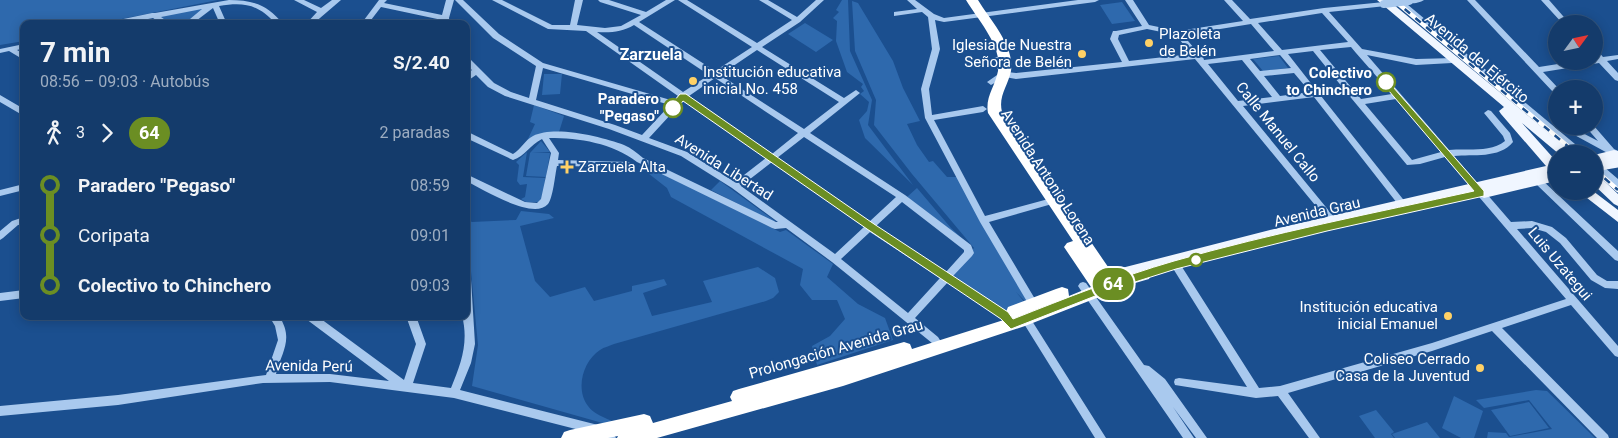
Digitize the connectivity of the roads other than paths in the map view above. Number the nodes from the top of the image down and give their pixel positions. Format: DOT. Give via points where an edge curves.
graph roads {
  1 [pos="298,0"];
  2 [pos="337,0"];
  3 [pos="450,0"];
  4 [pos="460,0"];
  5 [pos="496,0"];
  6 [pos="579,0"];
  7 [pos="602,0"];
  8 [pos="671,0"];
  9 [pos="682,0"];
  10 [pos="762,0"];
  11 [pos="820,0"];
  12 [pos="912,0"];
  13 [pos="965,0"];
  14 [pos="972,0"];
  15 [pos="1095,0"];
  16 [pos="1129,0"];
  17 [pos="1228,0"];
  18 [pos="1398,0"];
  19 [pos="1420,0"];
  20 [pos="1471,0"];
  21 [pos="1545,0"];
  22 [pos="1385,1"];
  23 [pos="1409,1"];
  24 [pos="381,2"];
  25 [pos="214,4"];
  26 [pos="924,10"];
  27 [pos="1324,10"];
  28 [pos="322,11"];
  29 [pos="646,14"];
  30 [pos="897,14"];
  31 [pos="152,15"];
  32 [pos="977,15"];
  33 [pos="1559,15"];
  34 [pos="931,16"];
  35 [pos="128,20"];
  36 [pos="161,20"];
  37 [pos="192,20"];
  38 [pos="222,20"];
  39 [pos="276,20"];
  40 [pos="314,20"];
  41 [pos="367,20"];
  42 [pos="442,20"];
  43 [pos="445,20"];
  44 [pos="796,20"];
  45 [pos="634,22"];
  46 [pos="1251,22"];
  47 [pos="573,27"];
  48 [pos="1147,27"];
  49 [pos="587,28"];
  50 [pos="1178,33"];
  51 [pos="1353,44"];
  52 [pos="757,46"];
  53 [pos="20,47"];
  54 [pos="11,49"];
  55 [pos="1314,49"];
  56 [pos="0,51"];
  57 [pos="1359,51"];
  58 [pos="1281,53"];
  59 [pos="20,55"];
  60 [pos="1618,57"];
  61 [pos="1244,58"];
  62 [pos="996,59"];
  63 [pos="1201,59"];
  64 [pos="1452,60"];
  65 [pos="1603,61"];
  66 [pos="1603,62"];
  67 [pos="1128,64"];
  68 [pos="470,65"];
  69 [pos="540,65"];
  70 [pos="1548,69"];
  71 [pos="1296,70"];
  72 [pos="1539,70"];
  73 [pos="476,72"];
  74 [pos="1004,74"];
  75 [pos="1258,74"];
  76 [pos="714,75"];
  77 [pos="470,76"];
  78 [pos="1618,78"];
  79 [pos="1478,81"];
  80 [pos="1548,81"];
  81 [pos="991,82"];
  82 [pos="1348,90"];
  83 [pos="856,93"];
  84 [pos="1315,94"];
  85 [pos="683,96"];
  86 [pos="1398,96"];
  87 [pos="0,98"];
  88 [pos="1278,99"];
  89 [pos="532,102"];
  90 [pos="844,102"];
  91 [pos="1359,102"];
  92 [pos="1523,103"];
  93 [pos="676,104"];
  94 [pos="1238,104"];
  95 [pos="20,109"];
  96 [pos="983,109"];
  97 [pos="1488,114"];
  98 [pos="929,118"];
  99 [pos="1548,118"];
  100 [pos="803,133"];
  101 [pos="1578,135"];
  102 [pos="1597,135"];
  103 [pos="470,136"];
  104 [pos="544,136"];
  105 [pos="644,138"];
  106 [pos="1556,145"];
  107 [pos="1561,145"];
  108 [pos="1572,145"];
  109 [pos="1447,154"];
  110 [pos="1617,156"];
  111 [pos="771,158"];
  112 [pos="1548,159"];
  113 [pos="1603,160"];
  114 [pos="553,163"];
  115 [pos="628,165"];
  116 [pos="1548,170"];
  117 [pos="1603,171"];
  118 [pos="470,179"];
  119 [pos="1548,179"];
  120 [pos="1603,181"];
  121 [pos="1539,182"];
  122 [pos="1618,184"];
  123 [pos="735,186"];
  124 [pos="1603,187"];
  125 [pos="20,189"];
  126 [pos="1478,190"];
  127 [pos="0,193"];
  128 [pos="1618,195"];
  129 [pos="902,197"];
  130 [pos="1596,200"];
  131 [pos="1618,201"];
  132 [pos="1047,202"];
  133 [pos="1405,207"];
  134 [pos="1618,217"];
  135 [pos="983,220"];
  136 [pos="20,221"];
  137 [pos="1334,223"];
  138 [pos="788,224"];
  139 [pos="1509,226"];
  140 [pos="870,227"];
  141 [pos="0,236"];
  142 [pos="1618,257"];
  143 [pos="835,259"];
  144 [pos="1174,262"];
  145 [pos="946,276"];
  146 [pos="1618,285"];
  147 [pos="1098,286"];
  148 [pos="20,294"];
  149 [pos="0,297"];
  150 [pos="1573,301"];
  151 [pos="1022,314"];
  152 [pos="909,318"];
  153 [pos="277,320"];
  154 [pos="314,320"];
  155 [pos="412,320"];
  156 [pos="468,320"];
  157 [pos="1494,327"];
  158 [pos="938,344"];
  159 [pos="1618,353"];
  160 [pos="1139,365"];
  161 [pos="270,378"];
  162 [pos="1179,382"];
  163 [pos="406,388"];
  164 [pos="1280,391"];
  165 [pos="454,392"];
  166 [pos="1256,393"];
  167 [pos="0,411"];
  168 [pos="609,435"];
  169 [pos="570,438"];
  170 [pos="626,438"];
  171 [pos="1102,438"];
  172 [pos="1189,438"];
  173 [pos="1202,438"];
  174 [pos="1315,438"];
  175 [pos="1604,438"];
  1 -- 28 [label="street"];
  2 -- 28 [label="street"];
  3 -- 43 [label="street"];
  4 -- 69 [label="street" via="496,36"];
  5 -- 47 [label="street" via="551,27"];
  6 -- 47 [label="street"];
  7 -- 29 [label="street"];
  8 -- 29 [label="street"];
  9 -- 52 [label="street"];
  10 -- 44 [label="street"];
  11 -- 44 [label="street"];
  12 -- 26 [label="street"];
  13 -- 32 [label="highway"];
  14 -- 32 [label="highway"];
  15 -- 32 [label="street"];
  16 -- 48 [label="street"];
  17 -- 46 [label="street"];
  18 -- 92 [label="street, Avenida del Ejército"];
  19 -- 23 [label="street"];
  20 -- 72 [label="street"];
  21 -- 33 [label="street"];
  22 -- 23 [label="street, bridge"];
  22 -- 27 [label="street"];
  22 -- 64 [label="main road, Avenida del Ejército"];
  22 -- 107 [label="main road, Avenida del Ejército"];
  24 -- 41 [label="street"];
  24 -- 42 [label="street"];
  25 -- 31 [label="street"];
  25 -- 37 [label="street"];
  25 -- 38 [label="street"];
  25 -- 39 [label="street" via="236,1 254,4"];
  26 -- 30 [label="street"];
  26 -- 34 [label="street"];
  27 -- 46 [label="street"];
  27 -- 51 [label="street, Luis Uzategui"];
  28 -- 40 [label="street"];
  29 -- 45 [label="street"];
  31 -- 35 [label="street"];
  31 -- 36 [label="street"];
  32 -- 34 [label="street" via="944,20"];
  32 -- 62 [label="highway"];
  32 -- 74 [label="highway" via="1003,54"];
  34 -- 98 [label="street" via="936,49 925,89"];
  44 -- 52 [label="street"];
  45 -- 49 [label="street" via="614,30"];
  45 -- 76 [label="street"];
  46 -- 50 [label="street"];
  46 -- 58 [label="street"];
  47 -- 49 [label="street"];
  48 -- 50 [label="street"];
  48 -- 67 [label="street" via="1120,31 1114,36"];
  49 -- 85 [label="street"];
  50 -- 63 [label="street, Calle Manuel Callo"];
  51 -- 55 [label="street"];
  51 -- 57 [label="street, Luis Uzategui"];
  52 -- 76 [label="street"];
  52 -- 90 [label="street"];
  53 -- 54 [label="street"];
  54 -- 56 [label="street"];
  54 -- 59 [label="street"];
  55 -- 58 [label="street"];
  55 -- 82 [label="street"];
  57 -- 64 [label="street" via="1416,62"];
  57 -- 86 [label="street, Luis Uzategui"];
  58 -- 61 [label="street"];
  58 -- 71 [label="street"];
  60 -- 65 [label="street"];
  61 -- 63 [label="street"];
  61 -- 75 [label="street"];
  62 -- 74 [label="street"];
  62 -- 81 [label="highway, Avenida Antonio Lorena"];
  63 -- 67 [label="street"];
  63 -- 94 [label="street, Calle Manuel Callo"];
  64 -- 79 [label="main road, Avenida del Ejército"];
  66 -- 78 [label="street"];
  67 -- 74 [label="street" via="1016,76"];
  68 -- 73 [label="street, Avenida Libertad"];
  69 -- 89 [label="street"];
  69 -- 93 [label="street"];
  70 -- 72 [label="street"];
  71 -- 75 [label="street"];
  71 -- 84 [label="street"];
  72 -- 80 [label="street"];
  73 -- 77 [label="street"];
  73 -- 89 [label="street, Avenida Libertad" via="491,85"];
  74 -- 81 [label="street"];
  74 -- 132 [label="highway, Avenida Antonio Lorena" via="993,98 995,114"];
  75 -- 88 [label="street"];
  76 -- 85 [label="street"];
  76 -- 100 [label="street"];
  79 -- 106 [label="main road, Avenida del Ejército"];
  79 -- 112 [label="main road"];
  81 -- 96 [label="highway, Avenida Antonio Lorena" via="982,102"];
  82 -- 84 [label="street"];
  82 -- 91 [label="street"];
  83 -- 90 [label="street"];
  84 -- 88 [label="street"];
  84 -- 133 [label="street"];
  85 -- 93 [label="street"];
  85 -- 111 [label="street"];
  86 -- 91 [label="street"];
  86 -- 109 [label="street, Luis Uzategui"];
  87 -- 95 [label="street"];
  88 -- 94 [label="street"];
  89 -- 105 [label="street, Avenida Libertad"];
  90 -- 100 [label="street"];
  91 -- 109 [label="street" via="1409,162"];
  92 -- 99 [label="street"];
  92 -- 108 [label="street, Avenida del Ejército"];
  93 -- 105 [label="street"];
  94 -- 137 [label="street, Calle Manuel Callo"];
  96 -- 98 [label="street"];
  96 -- 132 [label="highway, Avenida Antonio Lorena"];
  97 -- 109 [label="street" via="1507,135 1509,142 1506,146"];
  98 -- 135 [label="street"];
  100 -- 111 [label="street"];
  100 -- 129 [label="street"];
  101 -- 110 [label="street"];
  102 -- 110 [label="street"];
  103 -- 104 [label="street" via="513,157 535,138"];
  104 -- 114 [label="street" via="555,153"];
  104 -- 138 [label="street" via="563,136 619,147 775,226"];
  105 -- 123 [label="street, Avenida Libertad" via="684,154"];
  109 -- 126 [label="street, Luis Uzategui"];
  110 -- 113 [label="main road, bridge"];
  111 -- 123 [label="street"];
  111 -- 140 [label="street"];
  114 -- 115 [label="street"];
  114 -- 118 [label="street" via="543,204 524,204"];
  116 -- 126 [label="main road, Avenida Grau"];
  117 -- 122 [label="street"];
  119 -- 121 [label="main road, Avenida Grau"];
  120 -- 128 [label="main road"];
  121 -- 126 [label="main road, Avenida Grau"];
  121 -- 142 [label="street"];
  123 -- 138 [label="street, Avenida Libertad"];
  124 -- 131 [label="main road"];
  125 -- 127 [label="street"];
  126 -- 133 [label="main road, Avenida Grau"];
  126 -- 139 [label="street, Luis Uzategui"];
  129 -- 140 [label="street"];
  129 -- 145 [label="street" via="968,248 969,253"];
  130 -- 134 [label="main road"];
  132 -- 135 [label="street"];
  132 -- 147 [label="highway, Avenida Antonio Lorena"];
  133 -- 137 [label="main road, Avenida Grau"];
  135 -- 151 [label="street"];
  136 -- 141 [label="street"];
  137 -- 144 [label="main road, Avenida Grau"];
  138 -- 143 [label="street, Avenida Libertad"];
  139 -- 146 [label="street" via="1524,222 1546,227 1567,242 1599,282 1610,287"];
  139 -- 150 [label="street, Luis Uzategui"];
  140 -- 143 [label="street"];
  140 -- 145 [label="street"];
  143 -- 152 [label="street, Avenida Libertad"];
  144 -- 147 [label="main road, Avenida Grau"];
  144 -- 166 [label="street"];
  145 -- 151 [label="street"];
  145 -- 152 [label="street"];
  147 -- 151 [label="highway, Prolongación Avenida Grau"];
  147 -- 160 [label="street"];
  148 -- 149 [label="street"];
  150 -- 157 [label="street"];
  150 -- 159 [label="street, Luis Uzategui"];
  151 -- 158 [label="highway, Prolongación Avenida Grau"];
  151 -- 171 [label="street"];
  152 -- 158 [label="street, Avenida Libertad"];
  153 -- 161 [label="street" via="284,338"];
  154 -- 163 [label="street"];
  155 -- 163 [label="street" via="421,344"];
  156 -- 165 [label="street" via="472,344"];
  157 -- 164 [label="street"];
  157 -- 175 [label="street"];
  158 -- 168 [label="highway, Prolongación Avenida Grau"];
  158 -- 170 [label="highway, Prolongación Avenida Grau" via="814,388"];
  160 -- 172 [label="street"];
  160 -- 173 [label="street" via="1161,382"];
  161 -- 163 [label="street, Avenida Perú" via="330,378"];
  161 -- 167 [label="street, Avenida Perú" via="118,400"];
  162 -- 166 [label="street"];
  163 -- 165 [label="street, Avenida Perú"];
  164 -- 166 [label="street"];
  164 -- 174 [label="street"];
  165 -- 168 [label="street, Avenida Perú"];
  168 -- 169 [label="highway, Prolongación Avenida Grau"];
}
